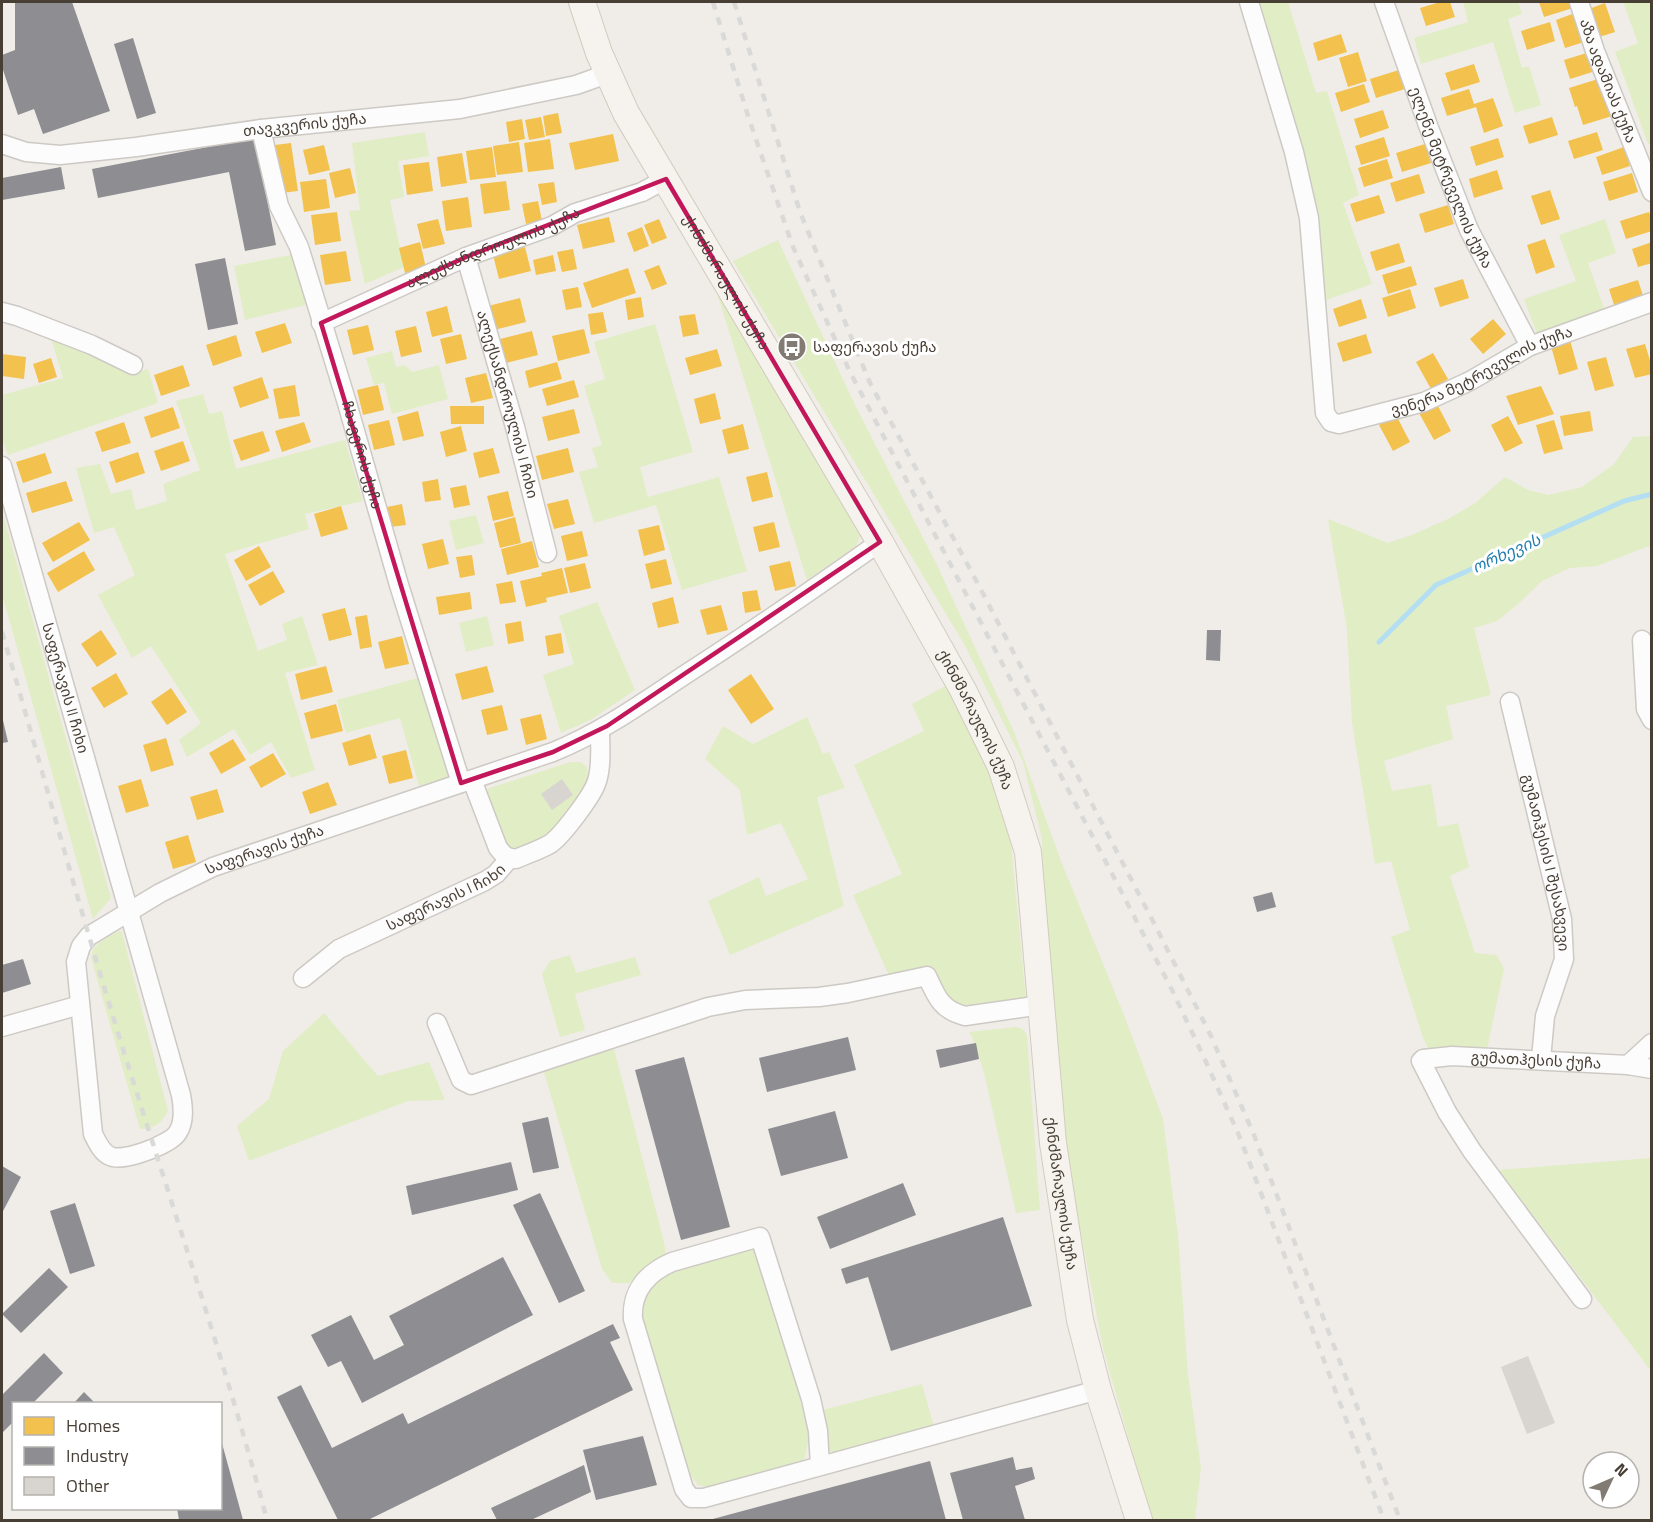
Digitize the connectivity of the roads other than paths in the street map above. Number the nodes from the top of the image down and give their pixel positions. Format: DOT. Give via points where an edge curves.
graph roads {
  1 [pos="582,2"];
  2 [pos="1249,2"];
  3 [pos="1384,2"];
  4 [pos="1578,2"];
  5 [pos="608,74"];
  6 [pos="261,129"];
  7 [pos="2,144"];
  8 [pos="666,179"];
  9 [pos="1652,192"];
  10 [pos="466,257"];
  11 [pos="1652,302"];
  12 [pos="2,312"];
  13 [pos="321,323"];
  14 [pos="1530,346"];
  15 [pos="133,364"];
  16 [pos="2,466"];
  17 [pos="880,542"];
  18 [pos="547,553"];
  19 [pos="1642,640"];
  20 [pos="1510,702"];
  21 [pos="1652,720"];
  22 [pos="600,730"];
  23 [pos="467,782"];
  24 [pos="510,858"];
  25 [pos="130,910"];
  26 [pos="303,978"];
  27 [pos="80,1005"];
  28 [pos="1042,1005"];
  29 [pos="437,1023"];
  30 [pos="2,1027"];
  31 [pos="1652,1043"];
  32 [pos="1541,1059"];
  33 [pos="1628,1065"];
  34 [pos="1652,1069"];
  35 [pos="1582,1299"];
  36 [pos="1098,1390"];
  37 [pos="820,1466"];
  38 [pos="1138,1521"];
  1 -- 5 [label="main road, ქინძმარაულის ქუჩა"];
  2 -- 14 [label="street, ვენერა მეტრეველის ქუჩა" via="1294,152 1309,218 1325,413 1331,422 1340,424 1424,402"];
  3 -- 14 [label="street, ელენე მეტრეველის ქუჩა" via="1469,230"];
  4 -- 9 [label="street, აზა ადამიას ქუჩა"];
  5 -- 6 [label="street, თავკვერის ქუჩა" via="576,85 460,109"];
  5 -- 8 [label="main road, ქინძმარაულის ქუჩა" via="626,113"];
  6 -- 7 [label="street, თავკვერის ქუჩა" via="60,155 26,152"];
  6 -- 13 [label="street, ჩხავერის ქუჩა" via="279,206 299,247"];
  8 -- 10 [label="street, ალექსანდროულის ქუჩა" via="642,192 575,213 552,226"];
  8 -- 17 [label="main road, ქინძმარაულის ქუჩა"];
  10 -- 13 [label="street, ალექსანდროულის ქუჩა"];
  10 -- 18 [label="street, ალექსანდროულის I ჩიხი" via="516,427"];
  11 -- 14 [label="street, ვენერა მეტრეველის ქუჩა"];
  12 -- 15 [label="street"];
  13 -- 23 [label="street, ჩხავერის ქუჩა" via="399,585"];
  16 -- 25 [label="street, საფერავის II ჩიხი"];
  17 -- 22 [label="street, საფერავის ქუჩა"];
  17 -- 28 [label="main road, ქინძმარაულის ქუჩა" via="963,690 1001,767 1028,852"];
  19 -- 21 [label="street" via="1646,709"];
  20 -- 32 [label="street, გუმათჰესის I შესახვევი" via="1561,915 1564,959 1545,1016"];
  22 -- 23 [label="street, საფერავის ქუჩა" via="579,742"];
  22 -- 24 [label="street" via="598,774 592,792 549,844"];
  23 -- 24 [label="street, საფერავის I ჩიხი" via="498,848"];
  23 -- 25 [label="street, საფერავის ქუჩა" via="213,867"];
  24 -- 26 [label="street, საფერავის I ჩიხი" via="484,881 339,949"];
  25 -- 27 [label="street, საფერავის ქუჩა" via="88,936 77,953"];
  25 -- 27 [label="street" via="181,1095 181,1123 171,1140 155,1149 118,1158 111,1157 98,1143 93,1134"];
  27 -- 30 [label="street"];
  28 -- 29 [label="street" via="956,1014 939,1001 927,976 819,997 745,1000 708,1007 471,1085 461,1080"];
  28 -- 36 [label="main road, ქინძმარაულის ქუჩა" via="1053,1143 1080,1320"];
  31 -- 33 [label="street"];
  32 -- 33 [label="street, გუმათჰესის ქუჩა"];
  32 -- 35 [label="street, გუმათჰესის ქუჩა" via="1452,1056 1421,1060 1472,1151"];
  33 -- 34 [label="street, გუმათჰესის ქუჩა"];
  36 -- 37 [label="street"];
  36 -- 38 [label="main road, ქინძმარაულის ქუჩა"];
  37 -- 37 [label="street" via="704,1498 691,1498 684,1489 633,1319 636,1293 659,1267 760,1237 811,1399"];
}
